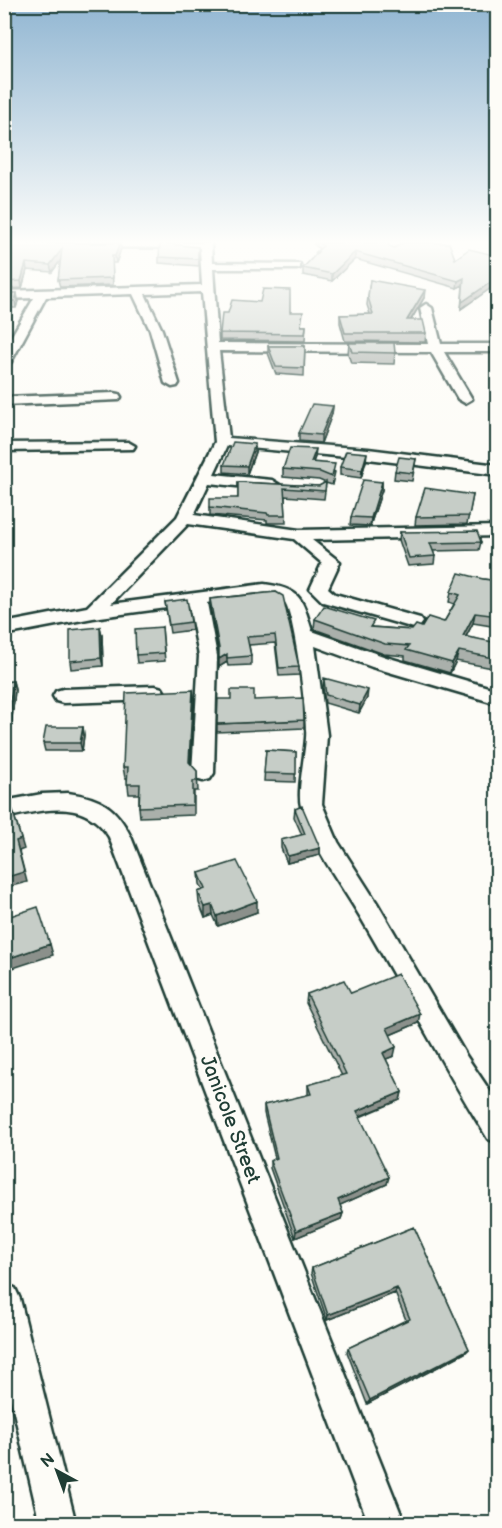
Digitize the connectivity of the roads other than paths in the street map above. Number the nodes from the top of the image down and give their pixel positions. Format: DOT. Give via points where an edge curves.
graph roads {
  1 [pos="31,314"];
  2 [pos="149,314"];
  3 [pos="210,314"];
  4 [pos="427,314"];
  5 [pos="213,347"];
  6 [pos="435,348"];
  7 [pos="498,348"];
  8 [pos="4,362"];
  9 [pos="172,383"];
  10 [pos="114,397"];
  11 [pos="465,399"];
  12 [pos="4,401"];
  13 [pos="222,441"];
  14 [pos="128,446"];
  15 [pos="4,447"];
  16 [pos="498,470"];
  17 [pos="204,478"];
  18 [pos="288,486"];
  19 [pos="184,519"];
  20 [pos="498,531"];
  21 [pos="299,535"];
  22 [pos="197,599"];
  23 [pos="93,612"];
  24 [pos="414,622"];
  25 [pos="4,629"];
  26 [pos="304,635"];
  27 [pos="206,691"];
  28 [pos="63,696"];
  29 [pos="498,697"];
  30 [pos="203,773"];
  31 [pos="4,810"];
  32 [pos="498,1130"];
  33 [pos="4,1299"];
  34 [pos="57,1524"];
  35 [pos="387,1524"];
  1 -- 8 [label="street"];
  2 -- 9 [label="street"];
  3 -- 5 [label="street"];
  4 -- 6 [label="street"];
  5 -- 6 [label="street"];
  5 -- 13 [label="street"];
  6 -- 7 [label="street"];
  6 -- 11 [label="street"];
  10 -- 12 [label="street"];
  13 -- 16 [label="street"];
  13 -- 17 [label="street"];
  14 -- 15 [label="street"];
  17 -- 18 [label="street"];
  17 -- 19 [label="street"];
  19 -- 21 [label="street"];
  19 -- 23 [label="street"];
  20 -- 21 [label="street"];
  21 -- 24 [label="street" via="331,562 319,589 329,598"];
  22 -- 23 [label="street"];
  22 -- 26 [label="street" via="279,592 295,603"];
  22 -- 27 [label="street" via="208,656"];
  23 -- 25 [label="street"];
  26 -- 29 [label="street"];
  26 -- 32 [label="street" via="317,735 311,804 328,846"];
  27 -- 28 [label="street"];
  27 -- 30 [label="street"];
  31 -- 35 [label="street, Janicole Street" via="45,801 78,804 104,814 120,837"];
  33 -- 34 [label="street"];
}
